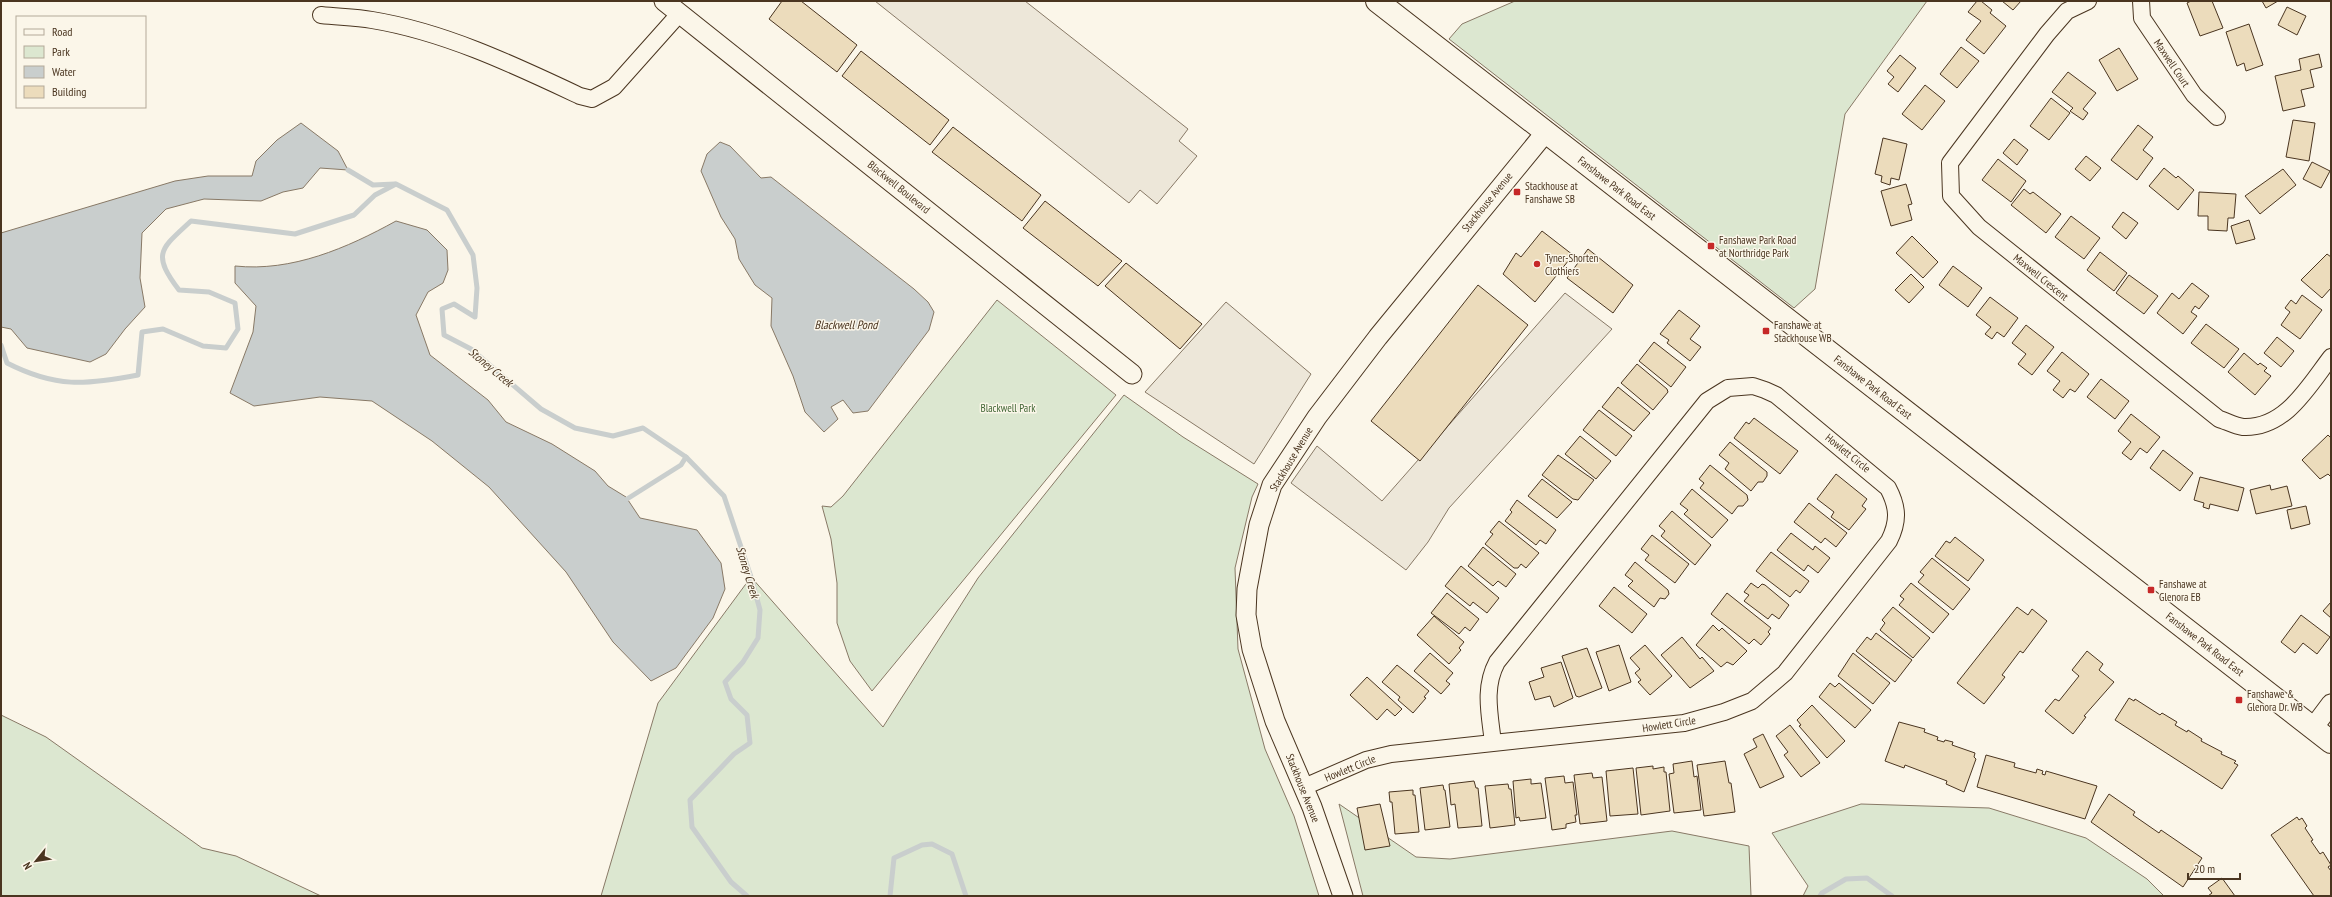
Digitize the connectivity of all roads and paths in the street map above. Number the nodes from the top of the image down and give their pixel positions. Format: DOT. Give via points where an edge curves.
graph roads {
  1 [pos="664,1"];
  2 [pos="1377,1"];
  3 [pos="2088,1"];
  4 [pos="2141,1"];
  5 [pos="680,13"];
  6 [pos="321,15"];
  7 [pos="2217,117"];
  8 [pos="1545,133"];
  9 [pos="2331,357"];
  10 [pos="1132,374"];
  11 [pos="2331,704"];
  12 [pos="2313,728"];
  13 [pos="2331,742"];
  14 [pos="1493,743"];
  15 [pos="1304,787"];
  16 [pos="1343,896"];
  1 -- 5 [label="street, Blackwell Boulevard"];
  2 -- 8 [label="main road, Fanshawe Park Road East"];
  3 -- 9 [label="street, Maxwell Crescent" via="2067,11 2046,34 1950,163 1951,196 1979,227 2219,419 2242,427 2271,423 2294,405"];
  4 -- 7 [label="street, Maxwell Court" via="2142,18 2194,95"];
  5 -- 6 [label="street" via="614,87 592,99 492,56 442,38 372,20"];
  5 -- 10 [label="street, Blackwell Boulevard"];
  8 -- 12 [label="main road, Fanshawe Park Road East"];
  8 -- 15 [label="street, Stackhouse Avenue" via="1378,336 1317,417 1272,486 1259,525 1247,589 1246,615 1252,649 1275,721"];
  11 -- 12 [label="street"];
  12 -- 13 [label="main road, Fanshawe Park Road East"];
  14 -- 14 [label="street, Howlett Circle" via="1488,690 1489,680 1497,662 1717,393 1740,386 1753,386 1776,395 1888,488 1895,500 1897,514 1896,528 1889,541 1785,673 1752,701 1684,723"];
  14 -- 15 [label="street, Howlett Circle" via="1391,754 1366,760"];
  15 -- 16 [label="street, Stackhouse Avenue"];
}
